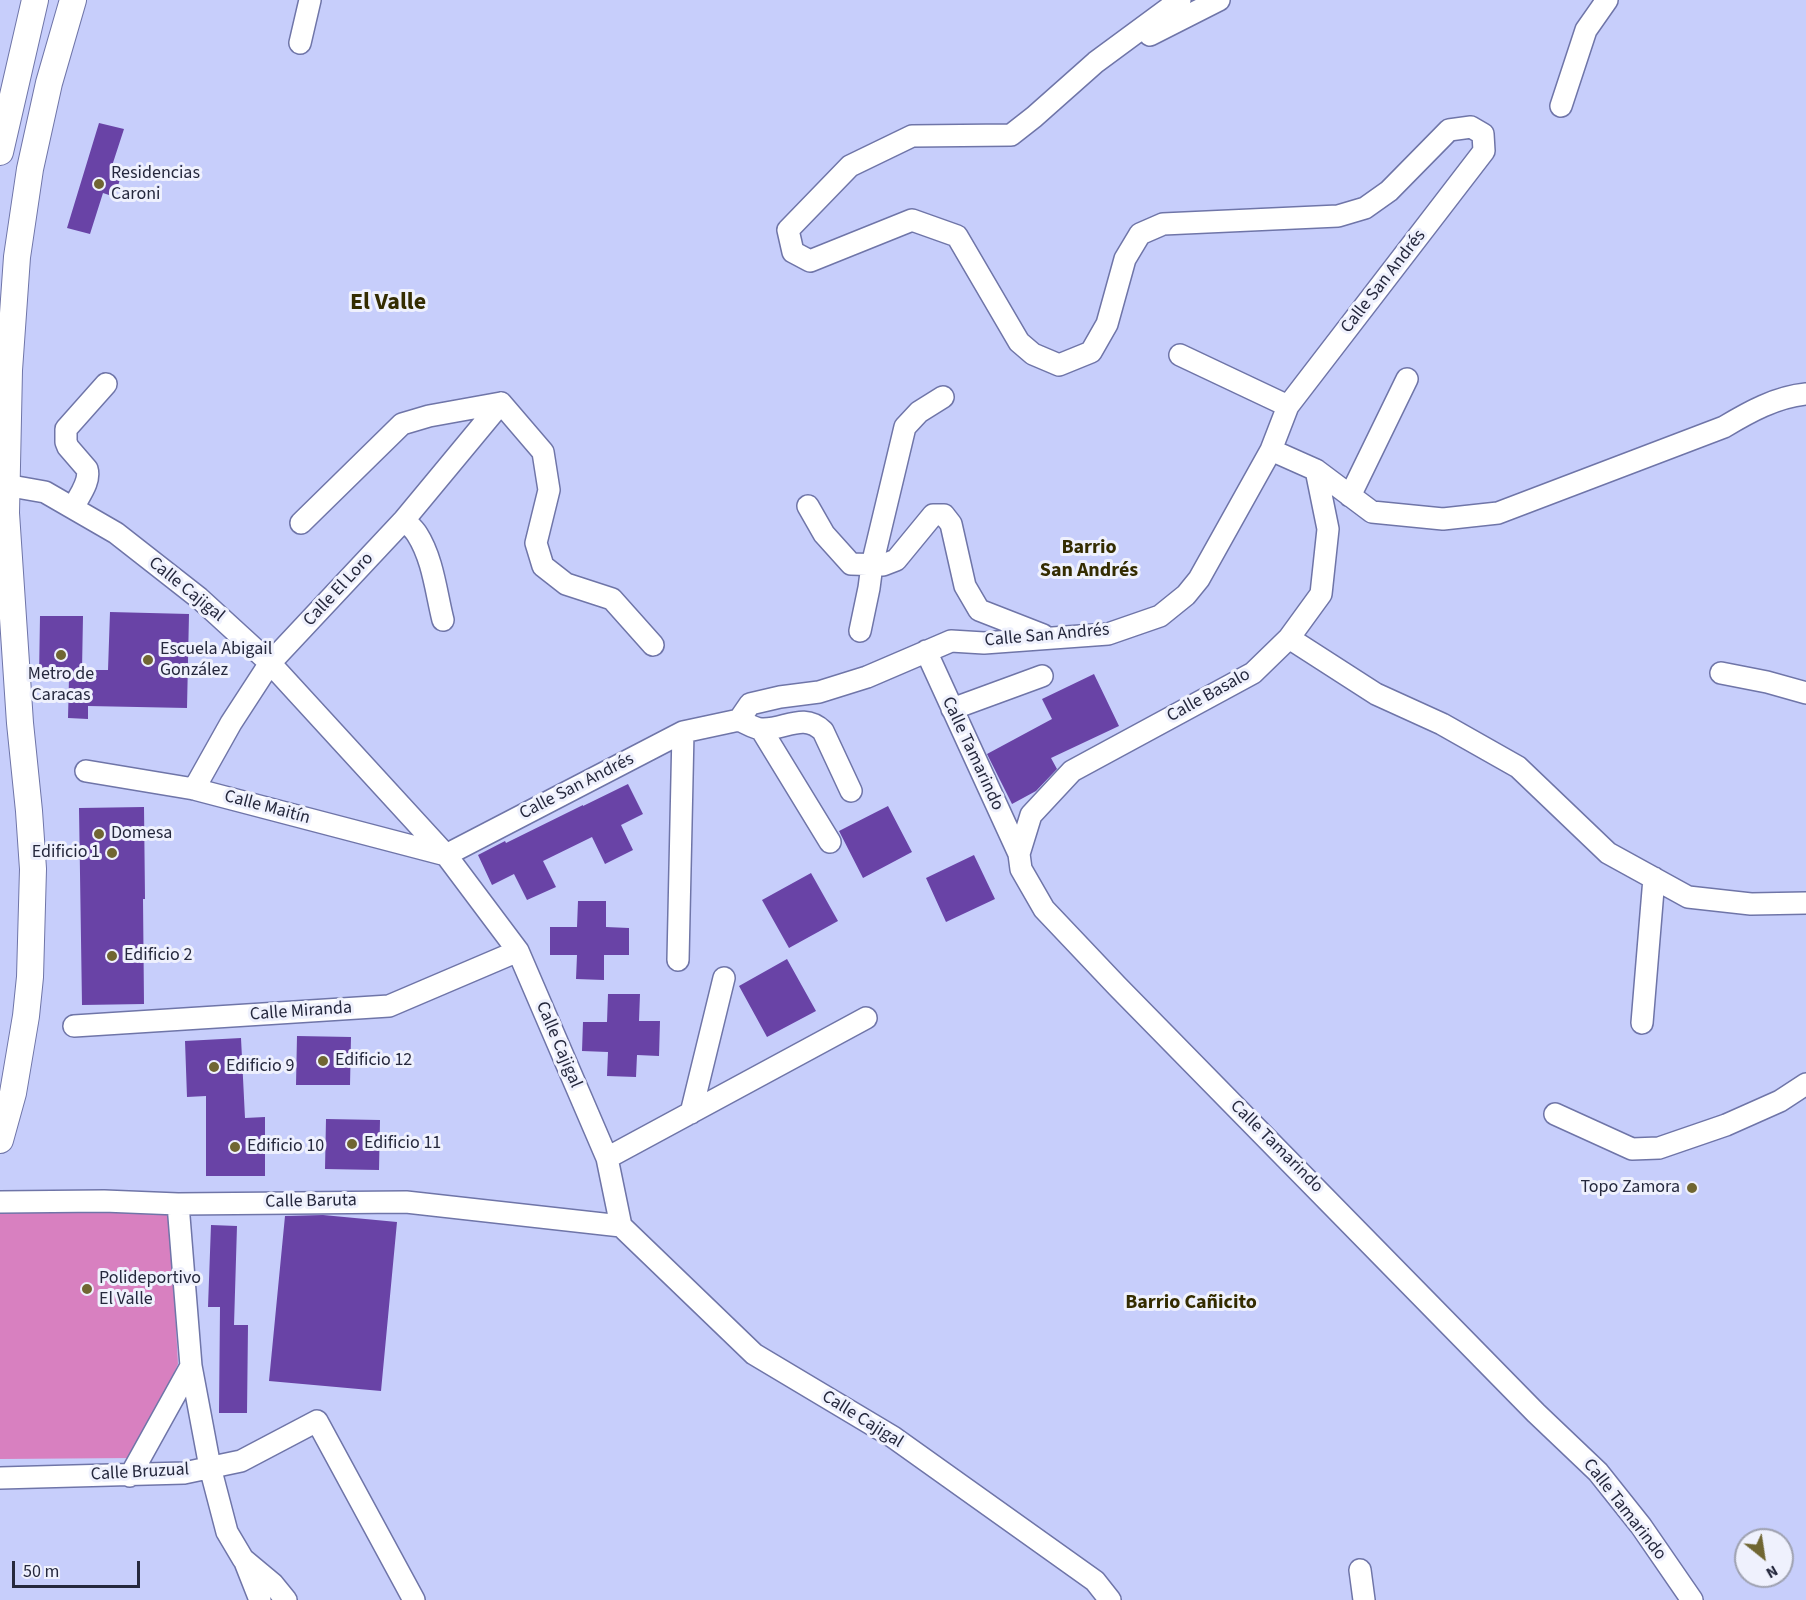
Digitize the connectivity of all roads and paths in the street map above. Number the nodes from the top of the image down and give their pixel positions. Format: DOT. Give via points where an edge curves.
graph roads {
  1 [pos="35,0"];
  2 [pos="73,0"];
  3 [pos="310,0"];
  4 [pos="1180,0"];
  5 [pos="1219,0"];
  6 [pos="1607,0"];
  7 [pos="300,43"];
  8 [pos="1096,62"];
  9 [pos="1561,106"];
  10 [pos="0,152"];
  11 [pos="1180,355"];
  12 [pos="1407,379"];
  13 [pos="106,384"];
  14 [pos="1806,394"];
  15 [pos="943,397"];
  16 [pos="501,403"];
  17 [pos="1288,406"];
  18 [pos="1271,450"];
  19 [pos="1316,470"];
  20 [pos="3,484"];
  21 [pos="1350,496"];
  22 [pos="808,506"];
  23 [pos="73,508"];
  24 [pos="405,520"];
  25 [pos="301,523"];
  26 [pos="872,565"];
  27 [pos="442,620"];
  28 [pos="860,631"];
  29 [pos="1049,637"];
  30 [pos="1289,638"];
  31 [pos="653,645"];
  32 [pos="926,651"];
  33 [pos="270,663"];
  34 [pos="1720,673"];
  35 [pos="1042,676"];
  36 [pos="1806,693"];
  37 [pos="952,709"];
  38 [pos="740,720"];
  39 [pos="761,729"];
  40 [pos="683,732"];
  41 [pos="86,771"];
  42 [pos="194,789"];
  43 [pos="851,790"];
  44 [pos="830,842"];
  45 [pos="1018,854"];
  46 [pos="446,855"];
  47 [pos="1654,878"];
  48 [pos="1806,903"];
  49 [pos="518,951"];
  50 [pos="678,960"];
  51 [pos="724,978"];
  52 [pos="866,1018"];
  53 [pos="1642,1023"];
  54 [pos="74,1026"];
  55 [pos="1806,1084"];
  56 [pos="691,1113"];
  57 [pos="1555,1114"];
  58 [pos="0,1140"];
  59 [pos="606,1158"];
  60 [pos="0,1202"];
  61 [pos="178,1204"];
  62 [pos="621,1226"];
  63 [pos="191,1366"];
  64 [pos="210,1467"];
  65 [pos="130,1476"];
  66 [pos="0,1478"];
  67 [pos="243,1559"];
  68 [pos="1360,1570"];
  69 [pos="260,1600"];
  70 [pos="286,1600"];
  71 [pos="414,1600"];
  72 [pos="1110,1600"];
  73 [pos="1364,1600"];
  74 [pos="1692,1600"];
  1 -- 10 [label="main road"];
  2 -- 20 [label="main road" via="32,159 17,257"];
  3 -- 7 [label="street"];
  4 -- 8 [label="street"];
  5 -- 8 [label="street"];
  6 -- 9 [label="street" via="1586,30"];
  8 -- 17 [label="street, Calle San Andrés" via="1011,135 912,136 850,166 788,230 794,252 810,261 912,220 957,237 1019,342 1033,354 1059,365 1091,352 1107,324 1125,260 1140,234 1163,224 1338,216 1365,208 1389,191 1449,130 1472,127 1483,134 1484,151"];
  11 -- 17 [label="street"];
  12 -- 21 [label="street"];
  13 -- 23 [label="street" via="66,429 66,442 89,474"];
  14 -- 21 [label="street" via="1771,402 1724,427 1498,513 1443,519 1372,512"];
  15 -- 26 [label="street" via="919,412 905,427"];
  16 -- 24 [label="street, Calle El Loro"];
  16 -- 25 [label="street" via="402,424"];
  16 -- 31 [label="street" via="543,452 549,490 536,543 543,566 566,584 612,599"];
  17 -- 18 [label="street, Calle San Andrés"];
  18 -- 19 [label="street"];
  18 -- 29 [label="street, Calle San Andrés" via="1199,579 1172,607 1160,616 1108,634"];
  19 -- 21 [label="street"];
  19 -- 30 [label="street, Calle Basalo" via="1328,529 1321,594"];
  20 -- 23 [label="street, Calle Cajigal" via="45,492"];
  20 -- 58 [label="main road" via="33,869 26,1016 14,1093"];
  22 -- 26 [label="street" via="824,534 851,564"];
  23 -- 33 [label="street, Calle Cajigal" via="116,534 199,597"];
  24 -- 27 [label="street" via="417,532 427,556"];
  24 -- 33 [label="street, Calle El Loro"];
  26 -- 28 [label="street"];
  26 -- 29 [label="street" via="896,560 933,515 944,515 951,524 964,586 979,610"];
  29 -- 32 [label="street, Calle San Andrés" via="984,643 951,641"];
  30 -- 45 [label="street, Calle Basalo" via="1253,673 1072,771 1031,815"];
  30 -- 47 [label="street" via="1376,694 1442,724 1518,767 1608,853"];
  32 -- 37 [label="street, Calle Tamarindo"];
  32 -- 38 [label="street, Calle San Andrés" via="867,677 819,692 750,704"];
  33 -- 42 [label="street, Calle El Loro"];
  33 -- 46 [label="street, Calle Cajigal"];
  34 -- 36 [label="street"];
  35 -- 37 [label="street"];
  37 -- 45 [label="street, Calle Tamarindo"];
  38 -- 39 [label="street"];
  38 -- 40 [label="street, Calle San Andrés"];
  39 -- 43 [label="street" via="807,721 816,724"];
  39 -- 44 [label="street"];
  40 -- 46 [label="street, Calle San Andrés"];
  40 -- 50 [label="street"];
  41 -- 42 [label="street, Calle Maitín"];
  42 -- 46 [label="street, Calle Maitín"];
  45 -- 74 [label="street, Calle Tamarindo" via="1021,869 1044,909 1598,1472"];
  46 -- 49 [label="street, Calle Cajigal"];
  47 -- 48 [label="street" via="1688,897 1751,904"];
  47 -- 53 [label="street"];
  49 -- 54 [label="street, Calle Miranda" via="389,1006"];
  49 -- 59 [label="street, Calle Cajigal"];
  51 -- 56 [label="street"];
  52 -- 56 [label="street"];
  55 -- 57 [label="street" via="1780,1101 1726,1125 1659,1148 1632,1149"];
  56 -- 59 [label="street"];
  59 -- 62 [label="street, Calle Cajigal"];
  60 -- 61 [label="street, Calle Baruta"];
  61 -- 62 [label="street, Calle Baruta" via="406,1202"];
  61 -- 63 [label="street"];
  62 -- 72 [label="street, Calle Cajigal" via="754,1354 893,1437 1095,1581"];
  63 -- 64 [label="street"];
  63 -- 65 [label="street"];
  64 -- 65 [label="street, Calle Bruzual" via="184,1473"];
  64 -- 67 [label="street" via="227,1532"];
  64 -- 71 [label="street, Calle Bruzual" via="241,1461 317,1421"];
  65 -- 66 [label="street, Calle Bruzual"];
  67 -- 69 [label="street"];
  67 -- 70 [label="street"];
  68 -- 73 [label="street"];
}
